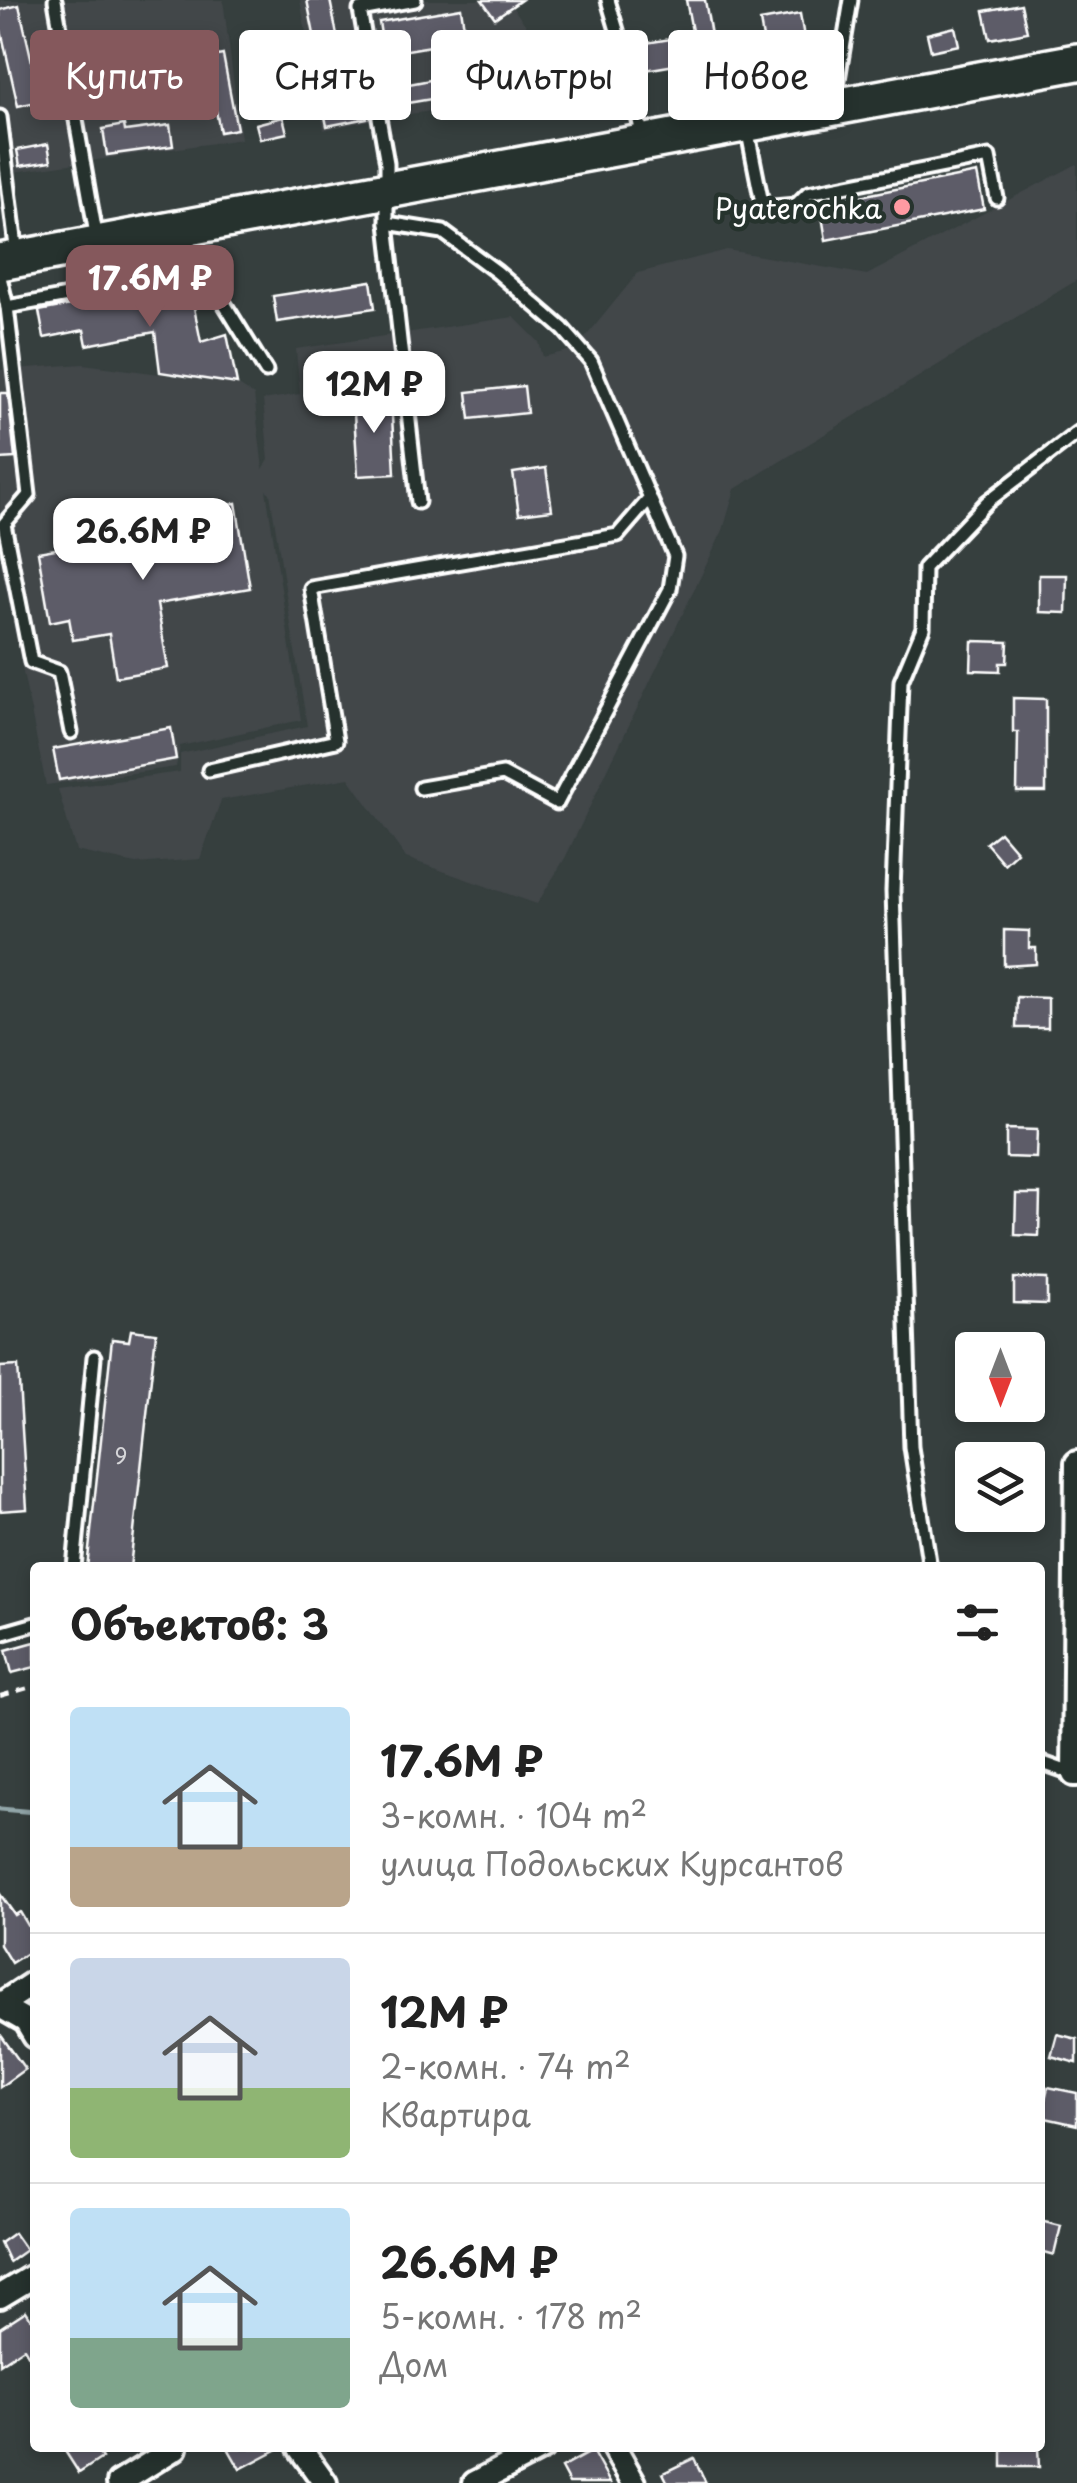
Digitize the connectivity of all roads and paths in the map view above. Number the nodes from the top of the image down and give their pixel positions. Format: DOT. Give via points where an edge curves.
graph roads {
  1 [pos="55,0"];
  2 [pos="415,0"];
  3 [pos="608,0"];
  4 [pos="852,0"];
  5 [pos="844,48"];
  6 [pos="1077,62"];
  7 [pos="844,106"];
  8 [pos="0,118"];
  9 [pos="768,120"];
  10 [pos="746,124"];
  11 [pos="644,143"];
  12 [pos="997,198"];
  13 [pos="387,207"];
  14 [pos="185,228"];
  15 [pos="98,244"];
  16 [pos="6,266"];
  17 [pos="194,274"];
  18 [pos="6,307"];
  19 [pos="266,371"];
  20 [pos="1077,433"];
  21 [pos="650,498"];
  22 [pos="418,502"];
  23 [pos="72,732"];
  24 [pos="208,770"];
  25 [pos="421,788"];
  26 [pos="94,1358"];
  27 [pos="1077,1463"];
  28 [pos="75,1562"];
  29 [pos="929,1562"];
  30 [pos="30,1625"];
  31 [pos="0,1634"];
  32 [pos="30,1687"];
  33 [pos="0,1696"];
  34 [pos="1045,1764"];
  35 [pos="1076,1774"];
  36 [pos="30,1985"];
  37 [pos="0,2005"];
  38 [pos="30,2028"];
  39 [pos="30,2278"];
  40 [pos="0,2296"];
  41 [pos="169,2452"];
  42 [pos="303,2452"];
  43 [pos="534,2452"];
  44 [pos="616,2452"];
  45 [pos="119,2483"];
  46 [pos="324,2483"];
  47 [pos="475,2483"];
  48 [pos="634,2483"];
  1 -- 15 [label="lane"];
  2 -- 13 [label="lane" via="360,10 382,118"];
  3 -- 11 [label="lane"];
  4 -- 5 [label="lane"];
  6 -- 7 [label="main road"];
  8 -- 16 [label="lane"];
  9 -- 10 [label="main road"];
  10 -- 11 [label="main road"];
  10 -- 12 [label="lane" via="763,208 989,156"];
  11 -- 13 [label="main road"];
  13 -- 14 [label="main road"];
  13 -- 21 [label="lane" via="443,232 563,329 591,361"];
  13 -- 22 [label="lane"];
  14 -- 15 [label="main road"];
  14 -- 17 [label="lane"];
  15 -- 16 [label="main road"];
  16 -- 18 [label="lane"];
  17 -- 18 [label="lane"];
  17 -- 19 [label="lane" via="222,300"];
  18 -- 23 [label="lane" via="29,496 4,524 31,662 59,672"];
  20 -- 29 [label="lane" via="987,502 924,568 922,628 901,681 893,891 904,1251 911,1447"];
  21 -- 24 [label="lane" via="618,535 311,588 336,741"];
  21 -- 25 [label="lane" via="675,556 670,590 557,802 503,774"];
  26 -- 28 [label="lane"];
  27 -- 35 [label="street"];
  30 -- 31 [label="lane"];
  32 -- 33 [label="path"];
  34 -- 35 [label="lane"];
  36 -- 37 [label="street"];
  37 -- 38 [label="street"];
  39 -- 40 [label="street"];
  41 -- 45 [label="street"];
  42 -- 46 [label="street"];
  43 -- 47 [label="street"];
  44 -- 48 [label="street"];
}
